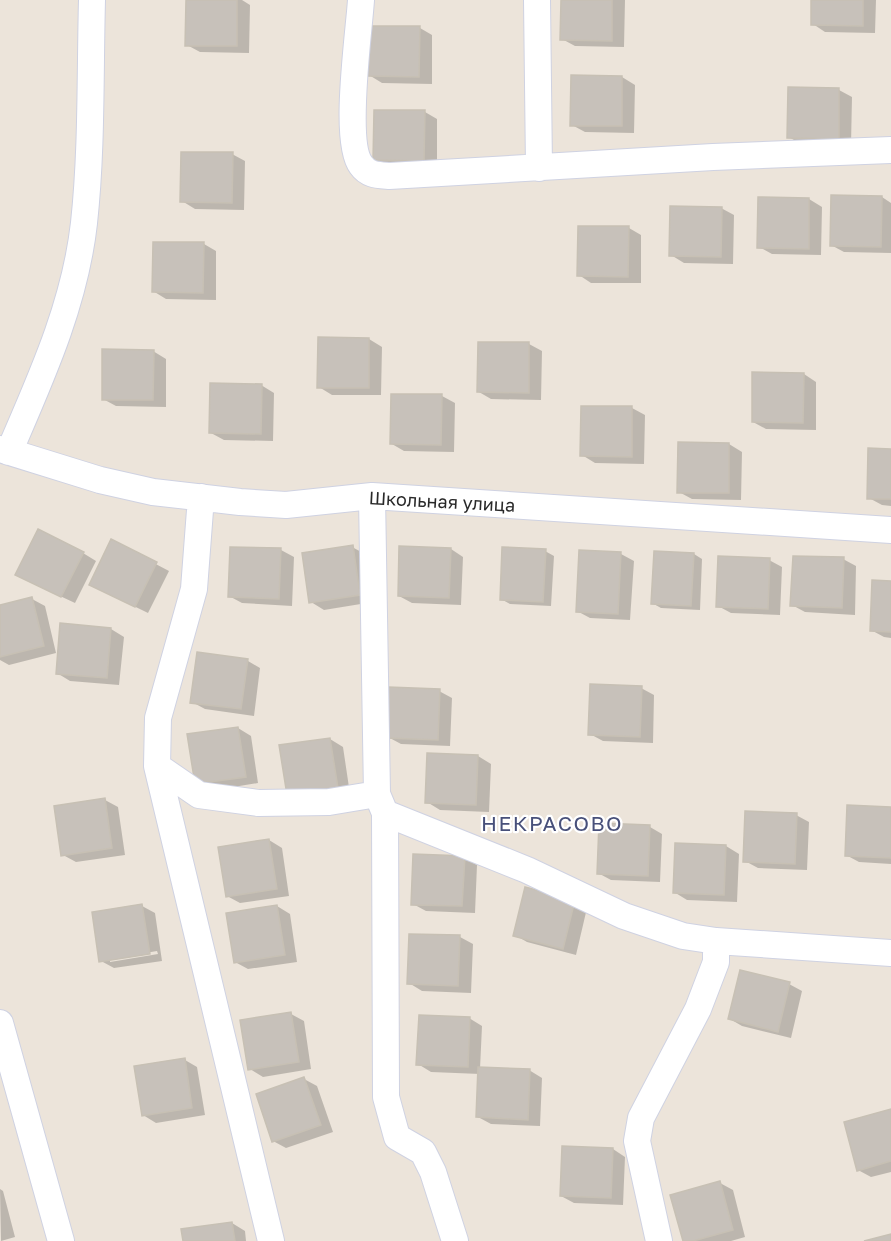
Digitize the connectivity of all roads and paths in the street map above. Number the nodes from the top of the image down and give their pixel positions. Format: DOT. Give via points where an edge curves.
graph roads {
  1 [pos="92,0"];
  2 [pos="361,0"];
  3 [pos="537,0"];
  4 [pos="891,150"];
  5 [pos="539,168"];
  6 [pos="5,450"];
  7 [pos="372,496"];
  8 [pos="201,497"];
  9 [pos="891,530"];
  10 [pos="157,766"];
  11 [pos="381,803"];
  12 [pos="716,941"];
  13 [pos="891,953"];
  14 [pos="0,1023"];
  15 [pos="62,1241"];
  16 [pos="272,1241"];
  17 [pos="455,1241"];
  18 [pos="659,1241"];
  1 -- 6 [label="street" via="84,225 54,348"];
  2 -- 5 [label="street" via="352,132 359,163 370,174"];
  3 -- 5 [label="street"];
  4 -- 5 [label="street"];
  6 -- 8 [label="street, Школьная улица" via="100,480 153,492"];
  7 -- 8 [label="street, Школьная улица" via="286,505"];
  7 -- 9 [label="street, Школьная улица"];
  7 -- 11 [label="street"];
  8 -- 10 [label="street" via="194,589 158,718"];
  10 -- 11 [label="street" via="199,795 258,802"];
  10 -- 16 [label="street"];
  11 -- 12 [label="street" via="624,916 683,936"];
  11 -- 17 [label="street" via="386,1097 397,1137 423,1152 433,1172"];
  12 -- 13 [label="street"];
  12 -- 18 [label="street" via="716,962 698,1009 641,1118 637,1141"];
  14 -- 15 [label="street"];
}
